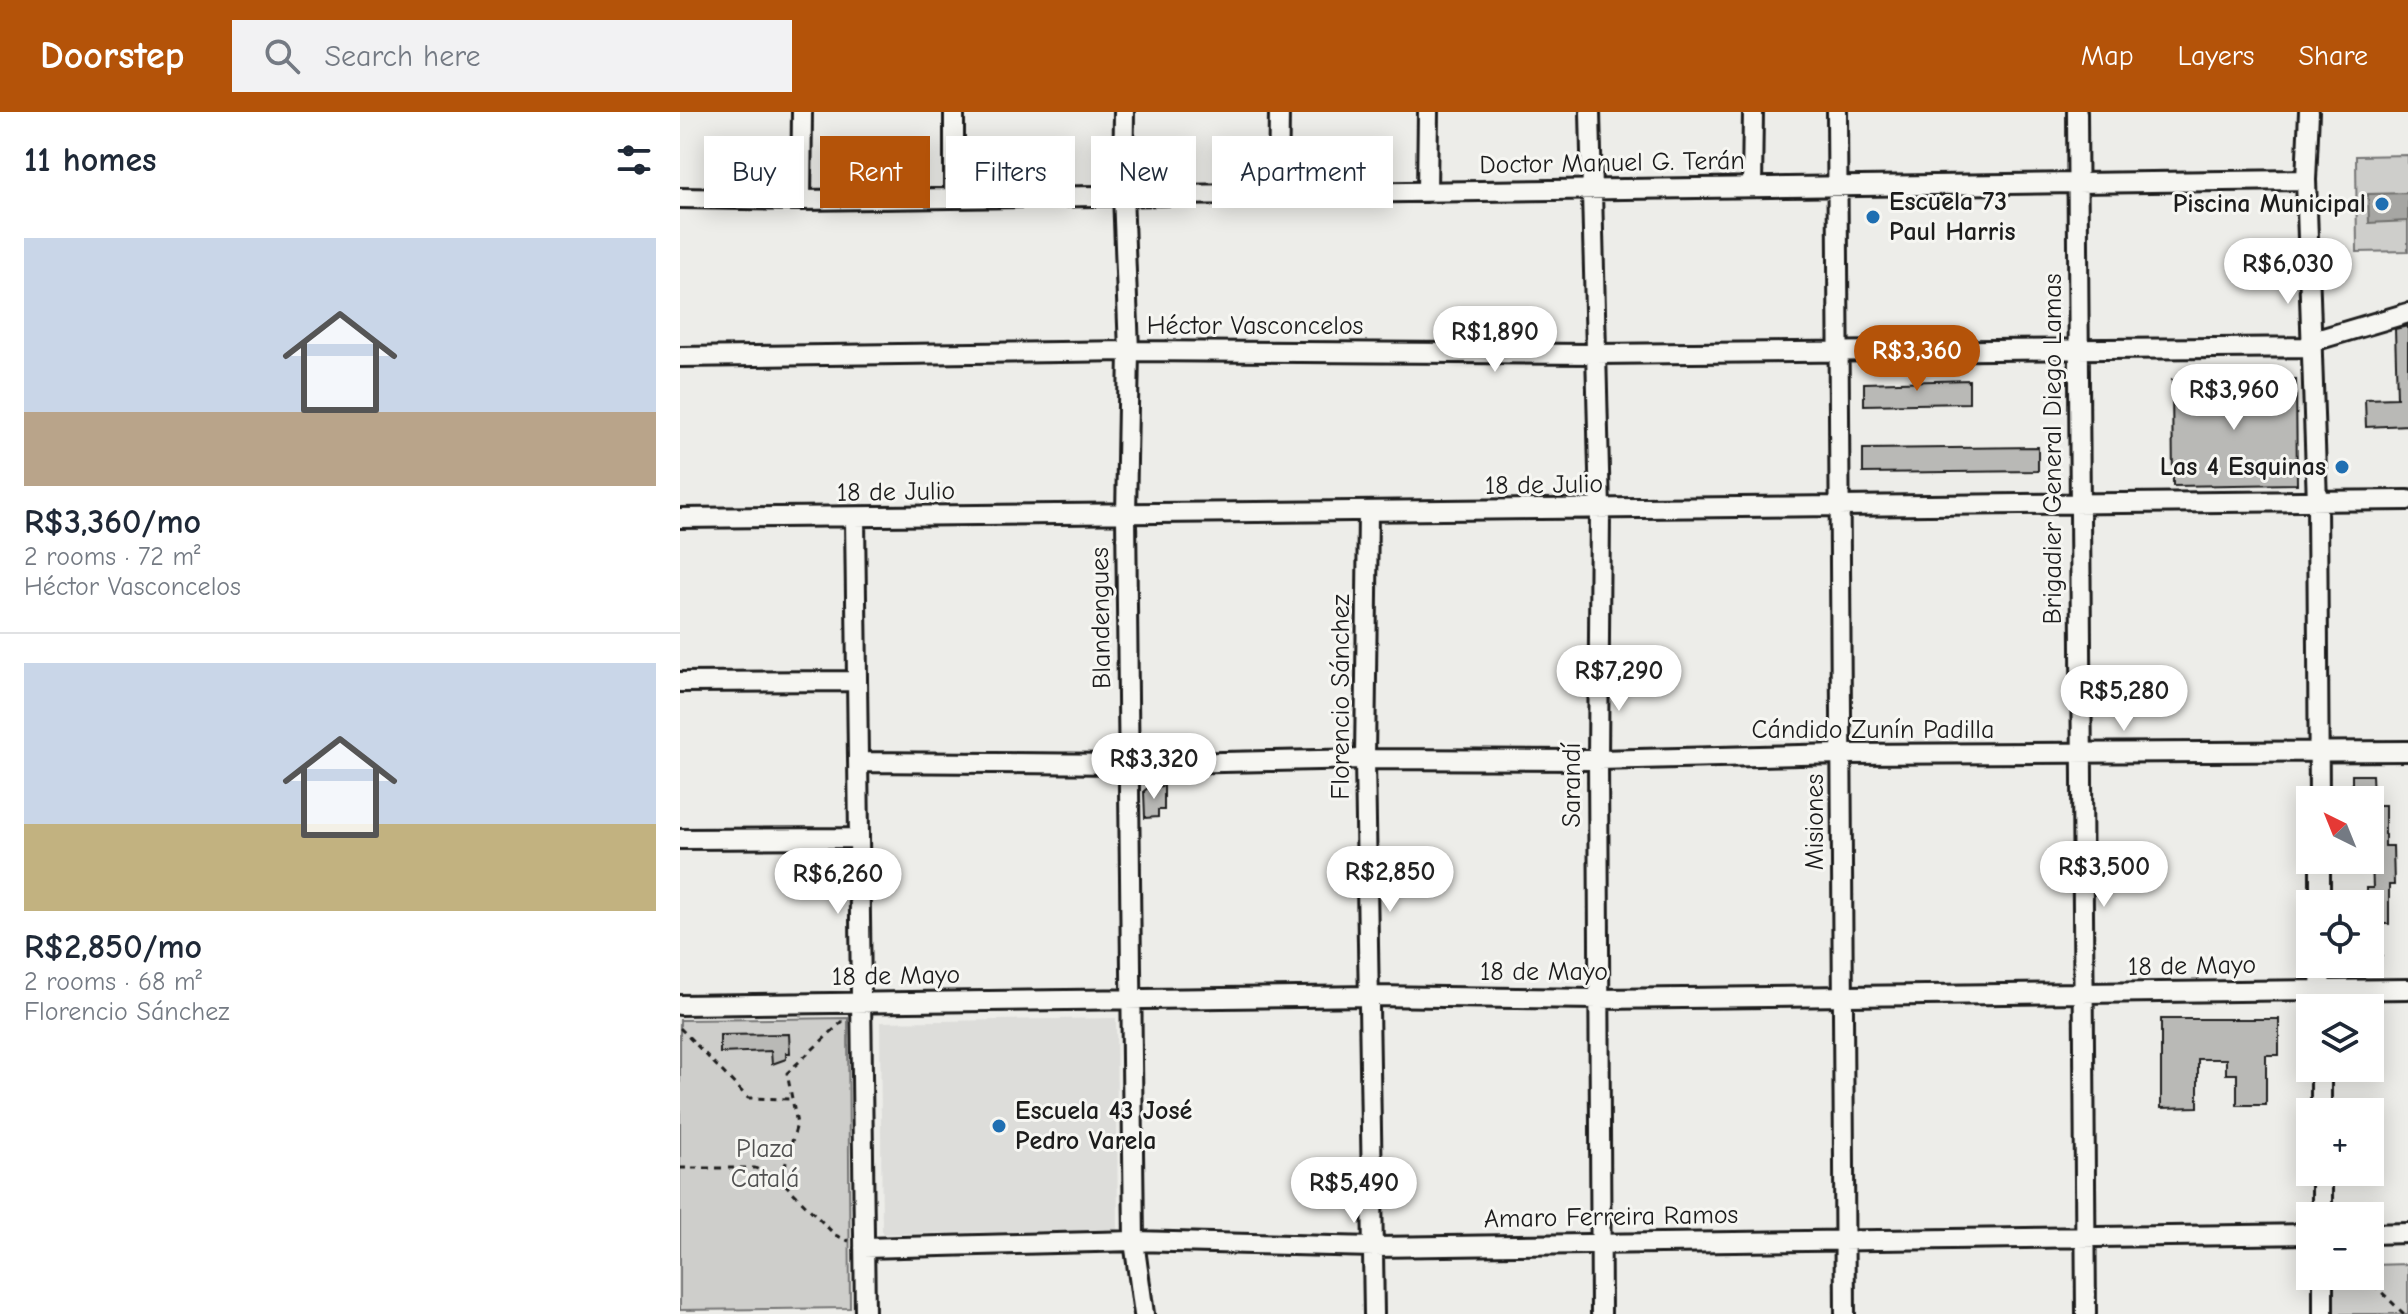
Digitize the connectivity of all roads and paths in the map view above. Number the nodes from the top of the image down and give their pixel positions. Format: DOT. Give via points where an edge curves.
graph roads {
  1 [pos="802,112"];
  2 [pos="954,112"];
  3 [pos="1124,112"];
  4 [pos="1279,112"];
  5 [pos="1428,112"];
  6 [pos="1590,112"];
  7 [pos="1753,112"];
  8 [pos="1837,112"];
  9 [pos="2077,112"];
  10 [pos="2309,112"];
  11 [pos="802,136"];
  12 [pos="954,136"];
  13 [pos="1124,136"];
  14 [pos="1279,136"];
  15 [pos="2306,180"];
  16 [pos="2077,183"];
  17 [pos="1837,186"];
  18 [pos="1752,187"];
  19 [pos="1591,189"];
  20 [pos="1393,192"];
  21 [pos="1427,192"];
  22 [pos="680,198"];
  23 [pos="704,198"];
  24 [pos="946,198"];
  25 [pos="804,200"];
  26 [pos="1124,208"];
  27 [pos="2408,313"];
  28 [pos="2310,344"];
  29 [pos="2079,349"];
  30 [pos="1129,351"];
  31 [pos="1838,351"];
  32 [pos="1596,354"];
  33 [pos="680,357"];
  34 [pos="2408,500"];
  35 [pos="2317,502"];
  36 [pos="2080,504"];
  37 [pos="1839,507"];
  38 [pos="1600,510"];
  39 [pos="1368,513"];
  40 [pos="1126,515"];
  41 [pos="680,518"];
  42 [pos="855,519"];
  43 [pos="855,681"];
  44 [pos="680,682"];
  45 [pos="2408,751"];
  46 [pos="2319,752"];
  47 [pos="1841,754"];
  48 [pos="2082,755"];
  49 [pos="1365,759"];
  50 [pos="1598,760"];
  51 [pos="858,762"];
  52 [pos="1130,764"];
  53 [pos="2319,786"];
  54 [pos="858,838"];
  55 [pos="680,839"];
  56 [pos="2408,989"];
  57 [pos="2084,993"];
  58 [pos="2364,994"];
  59 [pos="1371,996"];
  60 [pos="1843,996"];
  61 [pos="2296,998"];
  62 [pos="1131,999"];
  63 [pos="1599,999"];
  64 [pos="859,1002"];
  65 [pos="680,1005"];
  66 [pos="843,1021"];
  67 [pos="680,1028"];
  68 [pos="792,1099"];
  69 [pos="680,1168"];
  70 [pos="781,1180"];
  71 [pos="2408,1233"];
  72 [pos="2296,1234"];
  73 [pos="2384,1234"];
  74 [pos="2085,1237"];
  75 [pos="1845,1240"];
  76 [pos="1134,1241"];
  77 [pos="1600,1243"];
  78 [pos="1374,1247"];
  79 [pos="864,1248"];
  80 [pos="2323,1290"];
  81 [pos="2379,1290"];
  82 [pos="865,1314"];
  83 [pos="1144,1314"];
  84 [pos="1374,1314"];
  85 [pos="1601,1314"];
  86 [pos="1845,1314"];
  87 [pos="2086,1314"];
  88 [pos="2323,1314"];
  89 [pos="2404,1314"];
  1 -- 11 [label="street"];
  2 -- 12 [label="street"];
  3 -- 13 [label="street, Blandengues"];
  4 -- 14 [label="street"];
  5 -- 21 [label="street"];
  6 -- 19 [label="street, Sarandí"];
  7 -- 18 [label="street"];
  8 -- 17 [label="street, Misiones"];
  9 -- 16 [label="street, Brigadier General Diego Lamas"];
  10 -- 15 [label="street"];
  15 -- 16 [label="street, Doctor Manuel G. Terán"];
  15 -- 28 [label="street"];
  16 -- 17 [label="street, Doctor Manuel G. Terán"];
  16 -- 29 [label="street, Brigadier General Diego Lamas"];
  17 -- 18 [label="street, Doctor Manuel G. Terán"];
  17 -- 31 [label="street, Misiones"];
  18 -- 19 [label="street, Doctor Manuel G. Terán"];
  19 -- 21 [label="street, Doctor Manuel G. Terán"];
  19 -- 32 [label="street, Sarandí"];
  20 -- 21 [label="street, Doctor Manuel G. Terán"];
  22 -- 23 [label="street, Doctor Manuel G. Terán"];
  24 -- 25 [label="street, Doctor Manuel G. Terán"];
  26 -- 30 [label="street, Blandengues"];
  27 -- 28 [label="street, Héctor Vasconcelos"];
  28 -- 29 [label="street, Héctor Vasconcelos"];
  28 -- 35 [label="street"];
  29 -- 31 [label="street, Héctor Vasconcelos"];
  29 -- 36 [label="street, Brigadier General Diego Lamas"];
  30 -- 32 [label="street, Héctor Vasconcelos"];
  30 -- 33 [label="street, Héctor Vasconcelos"];
  30 -- 40 [label="street, Blandengues"];
  31 -- 32 [label="street, Héctor Vasconcelos"];
  31 -- 37 [label="street, Misiones"];
  32 -- 38 [label="street, Sarandí"];
  34 -- 35 [label="street, 18 de Julio"];
  35 -- 36 [label="street, 18 de Julio"];
  35 -- 46 [label="street"];
  36 -- 37 [label="street, 18 de Julio"];
  36 -- 48 [label="street, Brigadier General Diego Lamas"];
  37 -- 38 [label="street, 18 de Julio"];
  37 -- 47 [label="street, Misiones"];
  38 -- 39 [label="street, 18 de Julio"];
  38 -- 50 [label="street, Sarandí"];
  39 -- 40 [label="street, 18 de Julio"];
  39 -- 49 [label="street, Florencio Sánchez"];
  40 -- 42 [label="street, 18 de Julio"];
  40 -- 52 [label="street, Blandengues"];
  41 -- 42 [label="street, 18 de Julio"];
  42 -- 43 [label="street"];
  43 -- 44 [label="street"];
  43 -- 51 [label="street"];
  45 -- 46 [label="street, Cándido Zunín Padilla"];
  46 -- 48 [label="street, Cándido Zunín Padilla"];
  46 -- 53 [label="street"];
  47 -- 48 [label="street, Cándido Zunín Padilla"];
  47 -- 50 [label="street, Cándido Zunín Padilla"];
  47 -- 60 [label="street, Misiones"];
  48 -- 57 [label="street, Brigadier General Diego Lamas"];
  49 -- 50 [label="street, Cándido Zunín Padilla"];
  49 -- 52 [label="street, Cándido Zunín Padilla"];
  49 -- 59 [label="street, Florencio Sánchez"];
  50 -- 63 [label="street, Sarandí"];
  51 -- 52 [label="street, Cándido Zunín Padilla"];
  51 -- 54 [label="street"];
  52 -- 62 [label="street, Blandengues"];
  54 -- 55 [label="street"];
  54 -- 64 [label="street"];
  56 -- 58 [label="street, 18 de Mayo"];
  57 -- 60 [label="street, 18 de Mayo"];
  57 -- 61 [label="street, 18 de Mayo"];
  57 -- 74 [label="street, Brigadier General Diego Lamas"];
  59 -- 62 [label="street, 18 de Mayo"];
  59 -- 63 [label="street, 18 de Mayo"];
  59 -- 78 [label="street, Florencio Sánchez"];
  60 -- 63 [label="street, 18 de Mayo"];
  60 -- 75 [label="street, Misiones"];
  62 -- 64 [label="street, 18 de Mayo"];
  62 -- 76 [label="street, Blandengues"];
  63 -- 77 [label="street, Sarandí"];
  64 -- 65 [label="street, 18 de Mayo"];
  64 -- 79 [label="street"];
  66 -- 68 [label="path" via="787,1073"];
  67 -- 68 [label="path" via="748,1098"];
  68 -- 70 [label="path" via="797,1124"];
  69 -- 70 [label="path" via="755,1168"];
  70 -- 79 [label="path" via="835,1235"];
  71 -- 73 [label="street"];
  72 -- 74 [label="street, Amaro Ferreira Ramos"];
  74 -- 75 [label="street, Amaro Ferreira Ramos"];
  74 -- 87 [label="street, Brigadier General Diego Lamas"];
  75 -- 77 [label="street, Amaro Ferreira Ramos"];
  75 -- 86 [label="street, Misiones"];
  76 -- 78 [label="street, Amaro Ferreira Ramos"];
  76 -- 79 [label="street, Amaro Ferreira Ramos"];
  76 -- 83 [label="street, Blandengues"];
  77 -- 78 [label="street, Amaro Ferreira Ramos"];
  77 -- 85 [label="street, Sarandí"];
  78 -- 84 [label="street, Florencio Sánchez"];
  79 -- 82 [label="street"];
  80 -- 88 [label="street"];
  81 -- 89 [label="path"];
}
